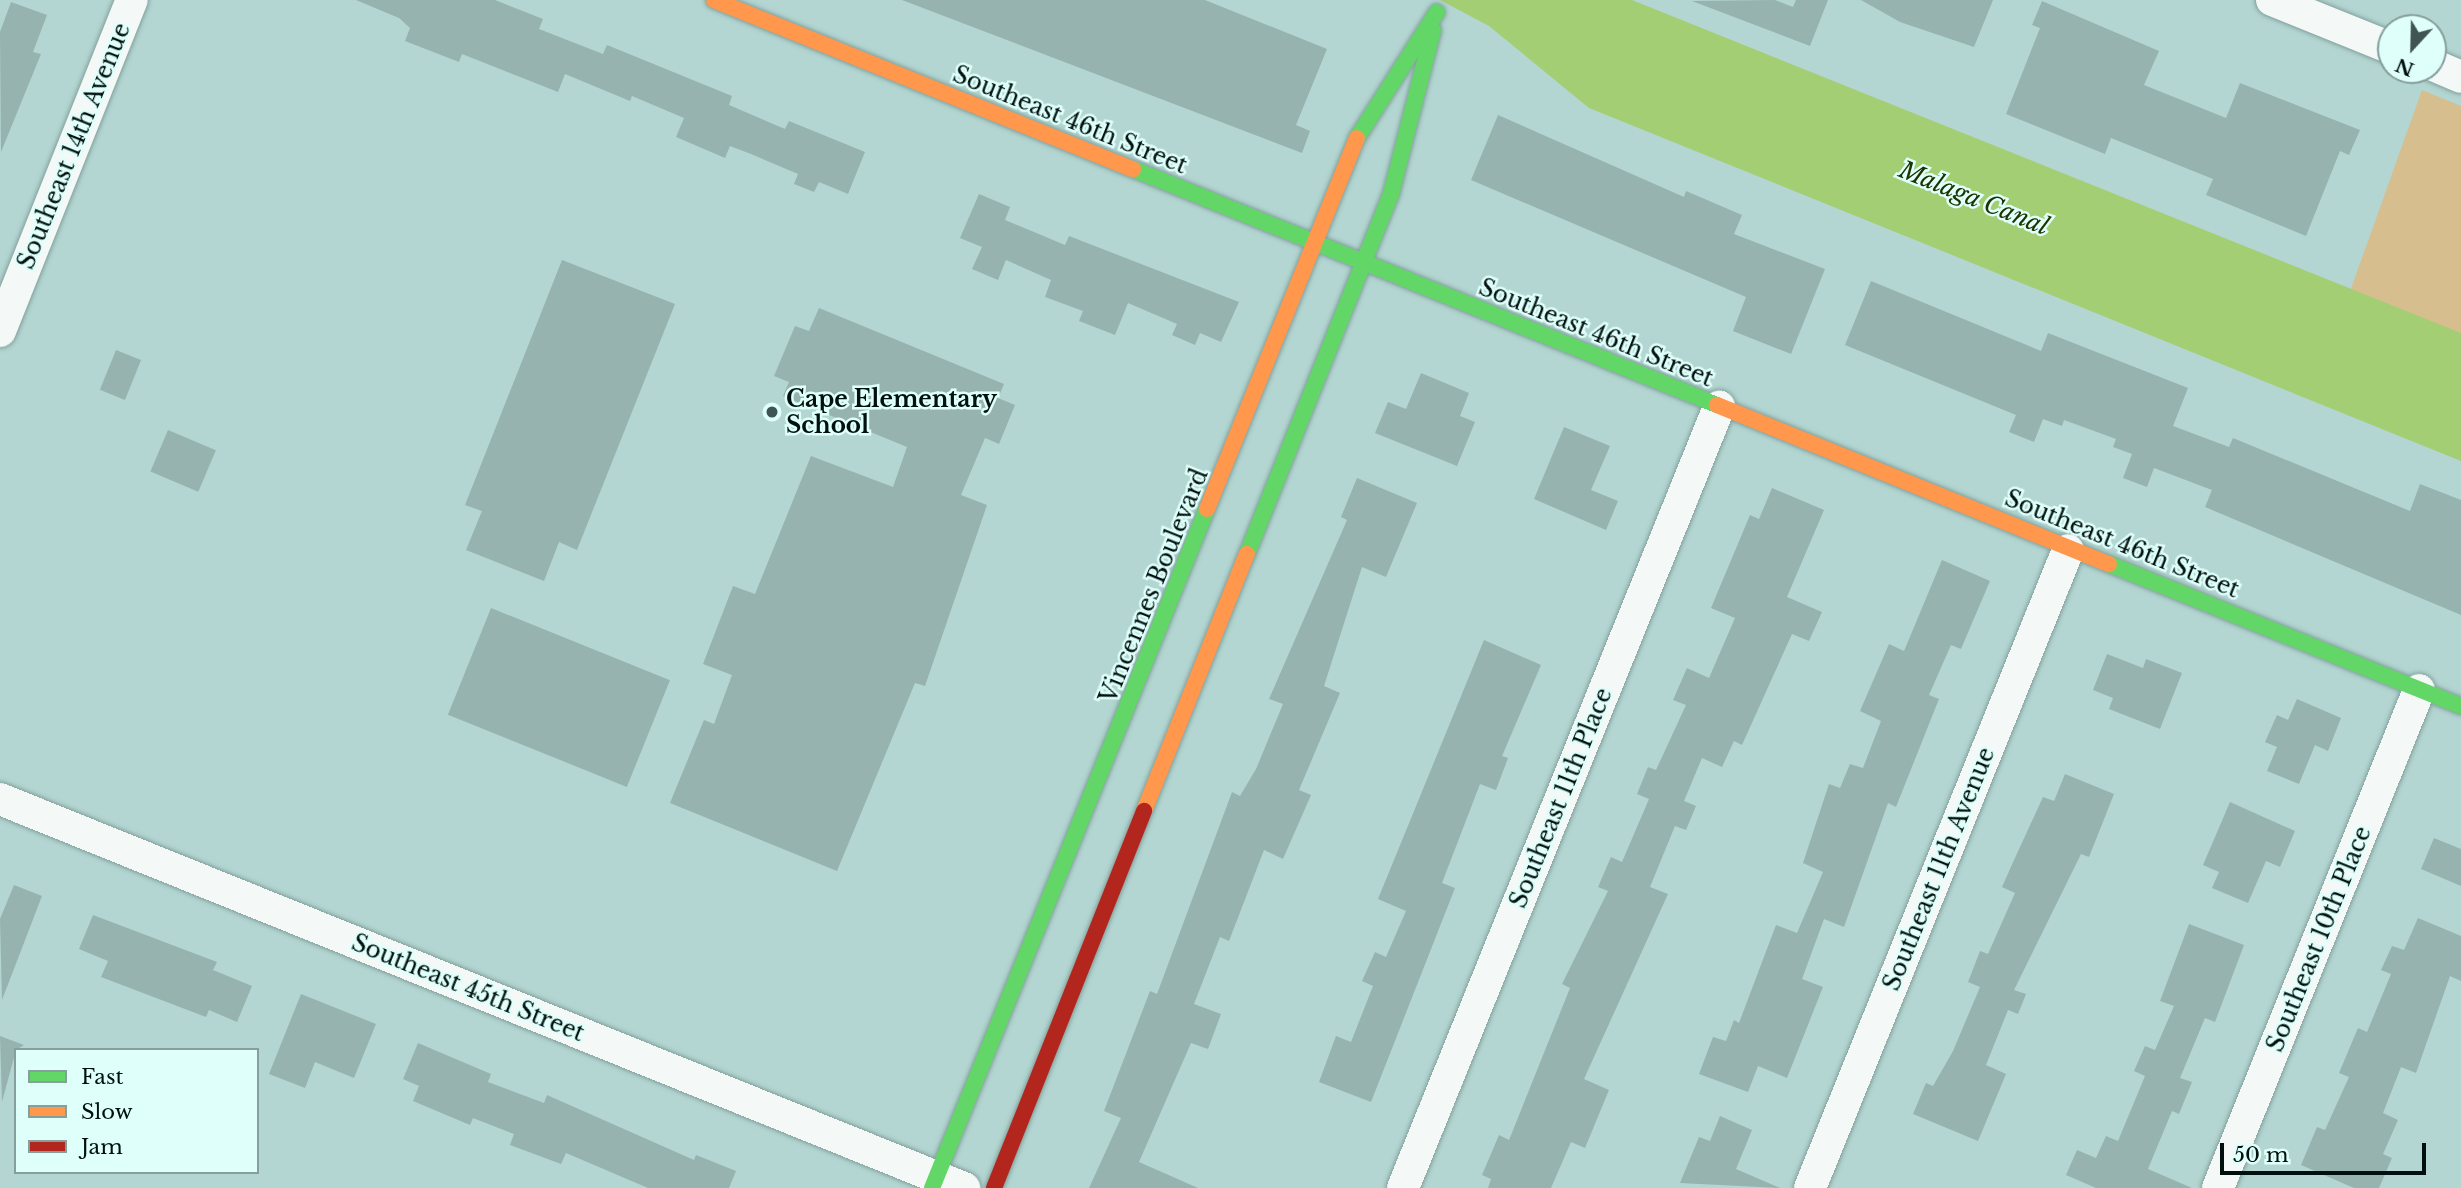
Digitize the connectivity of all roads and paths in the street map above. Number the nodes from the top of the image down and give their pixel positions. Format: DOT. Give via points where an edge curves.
graph roads {
  1 [pos="132,0"];
  2 [pos="714,0"];
  3 [pos="2272,0"];
  4 [pos="1439,6"];
  5 [pos="2377,42"];
  6 [pos="1314,244"];
  7 [pos="1360,264"];
  8 [pos="0,331"];
  9 [pos="1719,408"];
  10 [pos="2068,550"];
  11 [pos="2419,690"];
  12 [pos="2461,706"];
  13 [pos="0,799"];
  14 [pos="944,1184"];
  15 [pos="994,1188"];
  16 [pos="1403,1188"];
  17 [pos="1811,1188"];
  18 [pos="2218,1188"];
  1 -- 8 [label="street, Southeast 14th Avenue"];
  2 -- 6 [label="street, Southeast 46th Street"];
  3 -- 5 [label="street"];
  4 -- 6 [label="street, Vincennes Boulevard" via="1365,118"];
  4 -- 7 [label="street, Vincennes Boulevard" via="1398,168"];
  6 -- 7 [label="street, Southeast 46th Street"];
  6 -- 14 [label="street, Vincennes Boulevard"];
  7 -- 9 [label="street, Southeast 46th Street"];
  7 -- 15 [label="street, Vincennes Boulevard"];
  9 -- 10 [label="street, Southeast 46th Street"];
  9 -- 16 [label="street, Southeast 11th Place"];
  10 -- 11 [label="street, Southeast 46th Street"];
  10 -- 17 [label="street, Southeast 11th Avenue"];
  11 -- 12 [label="street, Southeast 46th Street"];
  11 -- 18 [label="street, Southeast 10th Place"];
  13 -- 14 [label="street, Southeast 45th Street"];
}
